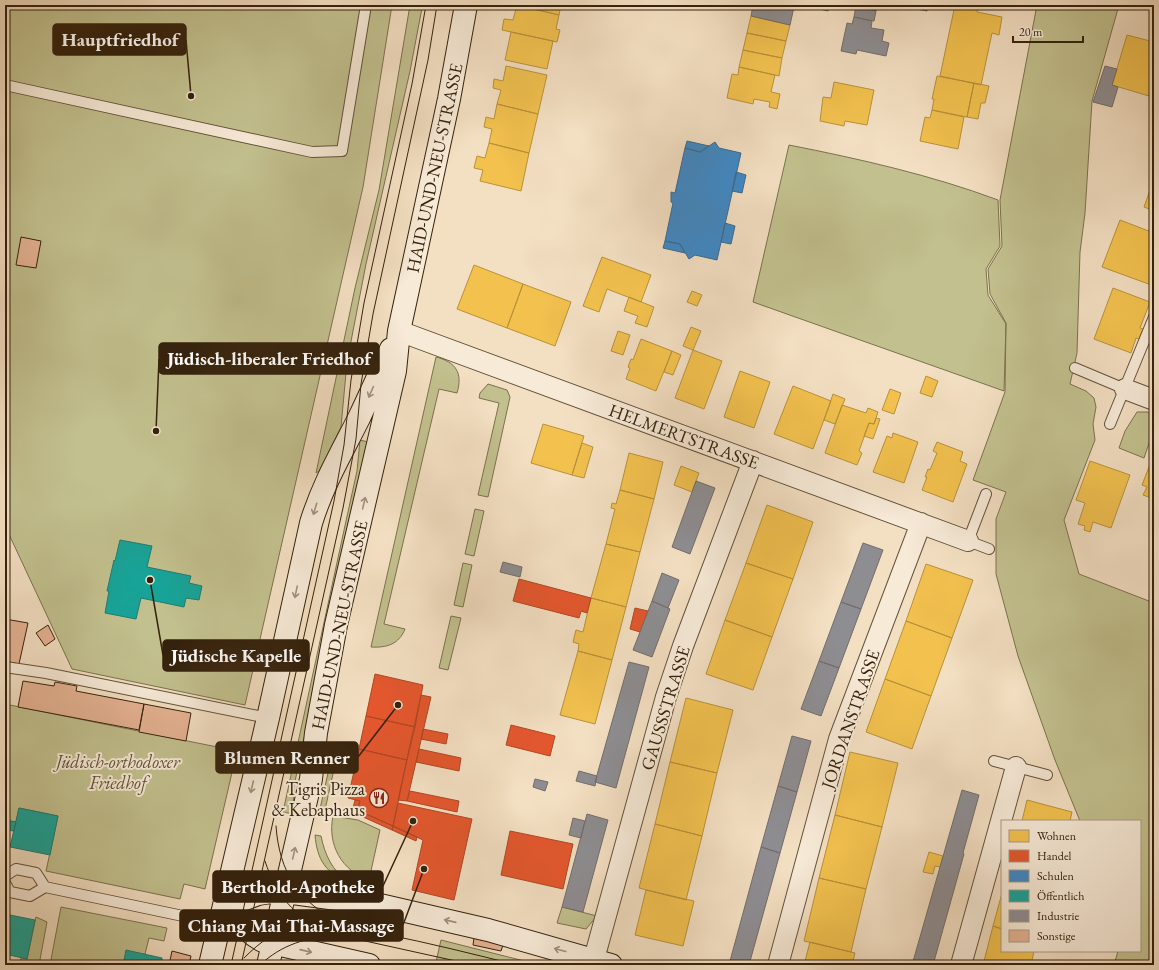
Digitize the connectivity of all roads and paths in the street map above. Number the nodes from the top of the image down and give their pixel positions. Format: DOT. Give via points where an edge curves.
graph roads {
  1 [pos="366,5"];
  2 [pos="466,5"];
  3 [pos="5,85"];
  4 [pos="1154,317"];
  5 [pos="399,331"];
  6 [pos="1075,368"];
  7 [pos="1125,389"];
  8 [pos="1154,400"];
  9 [pos="1110,424"];
  10 [pos="753,461"];
  11 [pos="986,494"];
  12 [pos="921,524"];
  13 [pos="968,541"];
  14 [pos="989,549"];
  15 [pos="5,667"];
  16 [pos="268,718"];
  17 [pos="994,761"];
  18 [pos="1016,767"];
  19 [pos="1047,775"];
  20 [pos="1001,820"];
  21 [pos="1001,821"];
  22 [pos="5,876"];
  23 [pos="5,883"];
  24 [pos="44,887"];
  25 [pos="286,891"];
  26 [pos="222,915"];
  27 [pos="273,944"];
  28 [pos="603,962"];
  29 [pos="210,965"];
  30 [pos="268,965"];
  31 [pos="369,965"];
  32 [pos="778,965"];
  33 [pos="961,965"];
  1 -- 3 [label="lane" via="342,151 312,152"];
  2 -- 5 [label="main road, HAID-UND-NEU-STRASSE" via="449,99"];
  4 -- 7 [label="lane"];
  5 -- 10 [label="street, HELMERTSTRASSE"];
  5 -- 16 [label="main road, HAID-UND-NEU-STRASSE, one-way" via="317,503"];
  25 -- 5 [label="main road, HAID-UND-NEU-STRASSE, one-way" via="311,779 319,713 336,626 395,371"];
  6 -- 7 [label="lane"];
  7 -- 8 [label="street"];
  7 -- 9 [label="lane"];
  10 -- 12 [label="street, HELMERTSTRASSE"];
  10 -- 28 [label="street, GAUSSSTRASSE" via="666,697"];
  11 -- 13 [label="lane"];
  12 -- 13 [label="street, HELMERTSTRASSE"];
  12 -- 32 [label="street, JORDANSTRASSE" via="839,739"];
  13 -- 14 [label="lane, HELMERTSTRASSE"];
  15 -- 16 [label="lane"];
  16 -- 26 [label="main road, HAID-UND-NEU-STRASSE, one-way"];
  17 -- 18 [label="lane"];
  18 -- 19 [label="lane"];
  18 -- 20 [label="street"];
  21 -- 33 [label="street"];
  22 -- 24 [label="lane" via="16,869 36,873"];
  23 -- 24 [label="lane" via="10,892 30,896"];
  24 -- 26 [label="lane"];
  25 -- 26 [label="main road" via="258,894"];
  25 -- 27 [label="main road, HAID-UND-NEU-STRASSE"];
  28 -- 25 [label="main road, one-way" via="488,930 364,901"];
  26 -- 27 [label="main road" via="240,924 256,938"];
  26 -- 29 [label="main road, HAID-UND-NEU-STRASSE"];
  27 -- 30 [label="main road, HAID-UND-NEU-STRASSE"];
  27 -- 31 [label="main road, one-way"];
}
